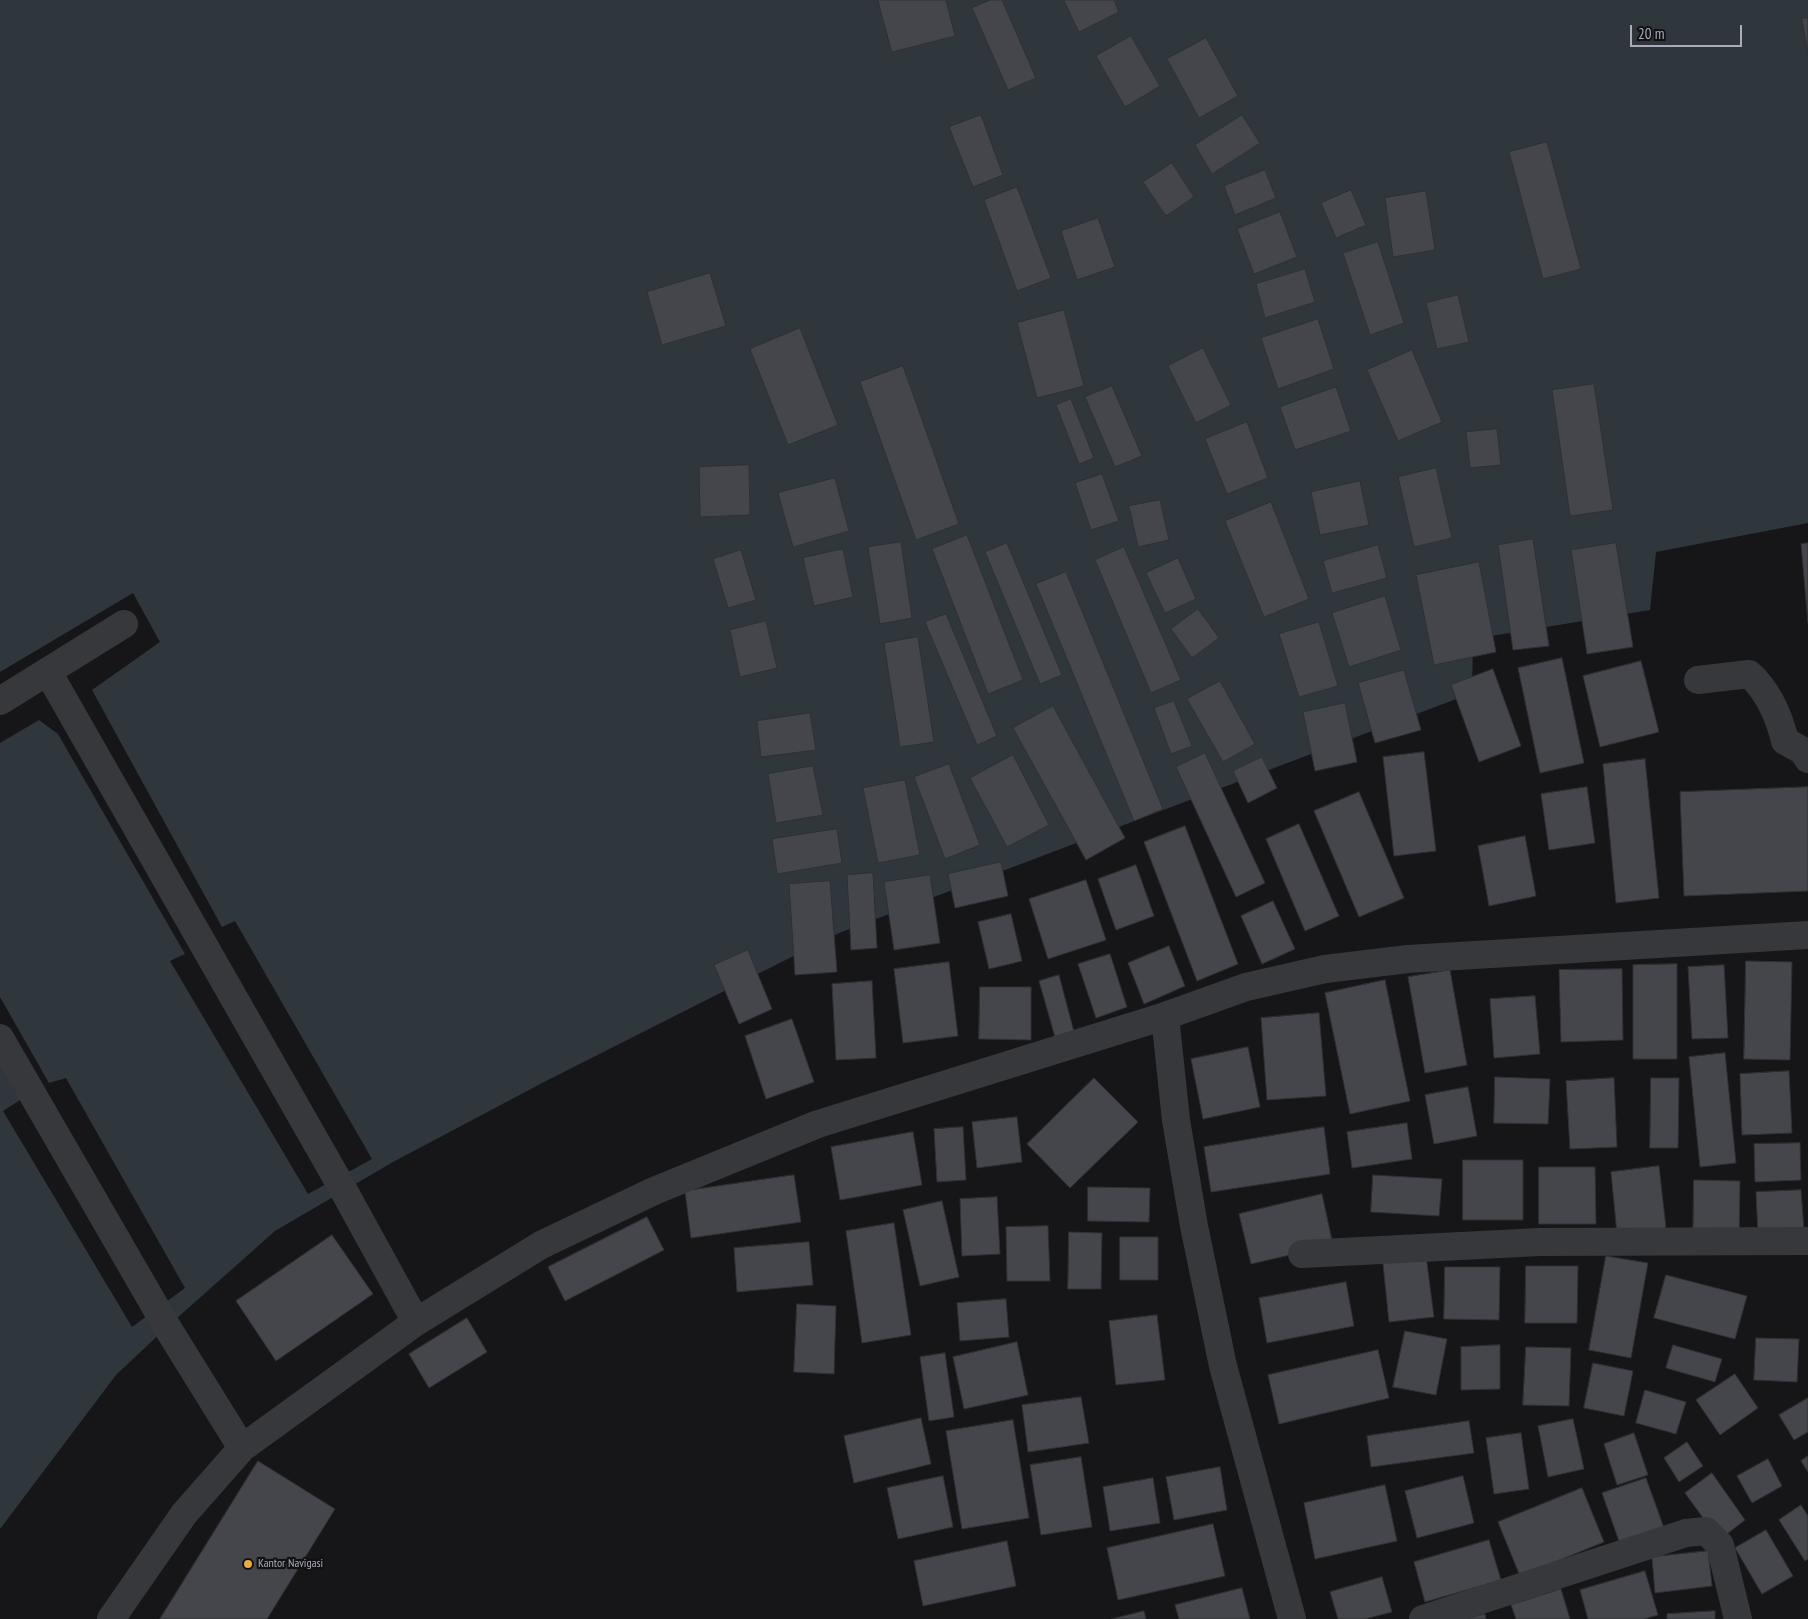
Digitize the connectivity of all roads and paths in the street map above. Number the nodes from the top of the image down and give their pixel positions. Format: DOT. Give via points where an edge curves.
graph roads {
  1 [pos="124,624"];
  2 [pos="48,672"];
  3 [pos="1698,680"];
  4 [pos="0,701"];
  5 [pos="1808,759"];
  6 [pos="1808,935"];
  7 [pos="1165,1016"];
  8 [pos="0,1038"];
  9 [pos="1808,1241"];
  10 [pos="1302,1254"];
  11 [pos="416,1322"];
  12 [pos="242,1448"];
  13 [pos="111,1619"];
  14 [pos="1292,1619"];
  15 [pos="1423,1619"];
  16 [pos="1738,1619"];
  1 -- 2 [label="street"];
  2 -- 4 [label="street"];
  2 -- 11 [label="street"];
  3 -- 5 [label="street" via="1749,674 1766,693 1785,741 1803,751"];
  6 -- 7 [label="street" via="1408,959 1326,969 1246,987"];
  7 -- 11 [label="street" via="818,1124 664,1187 541,1245"];
  7 -- 14 [label="street" via="1176,1120 1192,1217 1223,1366"];
  8 -- 12 [label="street" via="167,1327"];
  9 -- 10 [label="street" via="1540,1242"];
  11 -- 12 [label="street"];
  12 -- 13 [label="street" via="184,1514"];
  15 -- 16 [label="street" via="1686,1533 1706,1531 1720,1545"];
}
